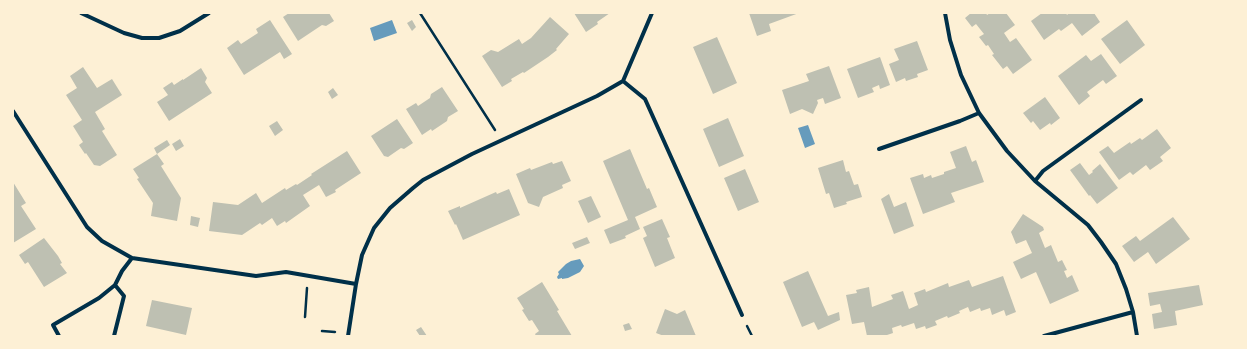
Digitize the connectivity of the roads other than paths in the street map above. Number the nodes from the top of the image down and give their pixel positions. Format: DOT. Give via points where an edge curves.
graph roads {
  1 [pos="81,13"];
  2 [pos="209,13"];
  3 [pos="652,13"];
  4 [pos="945,13"];
  5 [pos="623,82"];
  6 [pos="1141,100"];
  7 [pos="13,111"];
  8 [pos="978,113"];
  9 [pos="879,149"];
  10 [pos="1035,181"];
  11 [pos="132,258"];
  12 [pos="356,284"];
  13 [pos="115,285"];
  14 [pos="1133,312"];
  15 [pos="742,315"];
  16 [pos="59,336"];
  17 [pos="114,336"];
  18 [pos="348,336"];
  19 [pos="1044,336"];
  20 [pos="1137,336"];
  1 -- 2 [label="street" via="124,34 159,38 180,31"];
  3 -- 5 [label="street"];
  4 -- 8 [label="street" via="961,75"];
  5 -- 12 [label="street" via="423,180 390,208 374,228 362,255"];
  5 -- 15 [label="street" via="645,99"];
  6 -- 10 [label="street" via="1043,171"];
  7 -- 11 [label="street" via="87,227 102,240"];
  8 -- 9 [label="street"];
  8 -- 10 [label="street" via="1007,151"];
  10 -- 14 [label="street" via="1088,225 1116,264"];
  11 -- 12 [label="street" via="256,276 286,272"];
  11 -- 13 [label="street"];
  12 -- 18 [label="street"];
  13 -- 16 [label="street" via="99,298 53,326"];
  13 -- 17 [label="street" via="124,296"];
  14 -- 19 [label="street"];
  14 -- 20 [label="street"];
}
